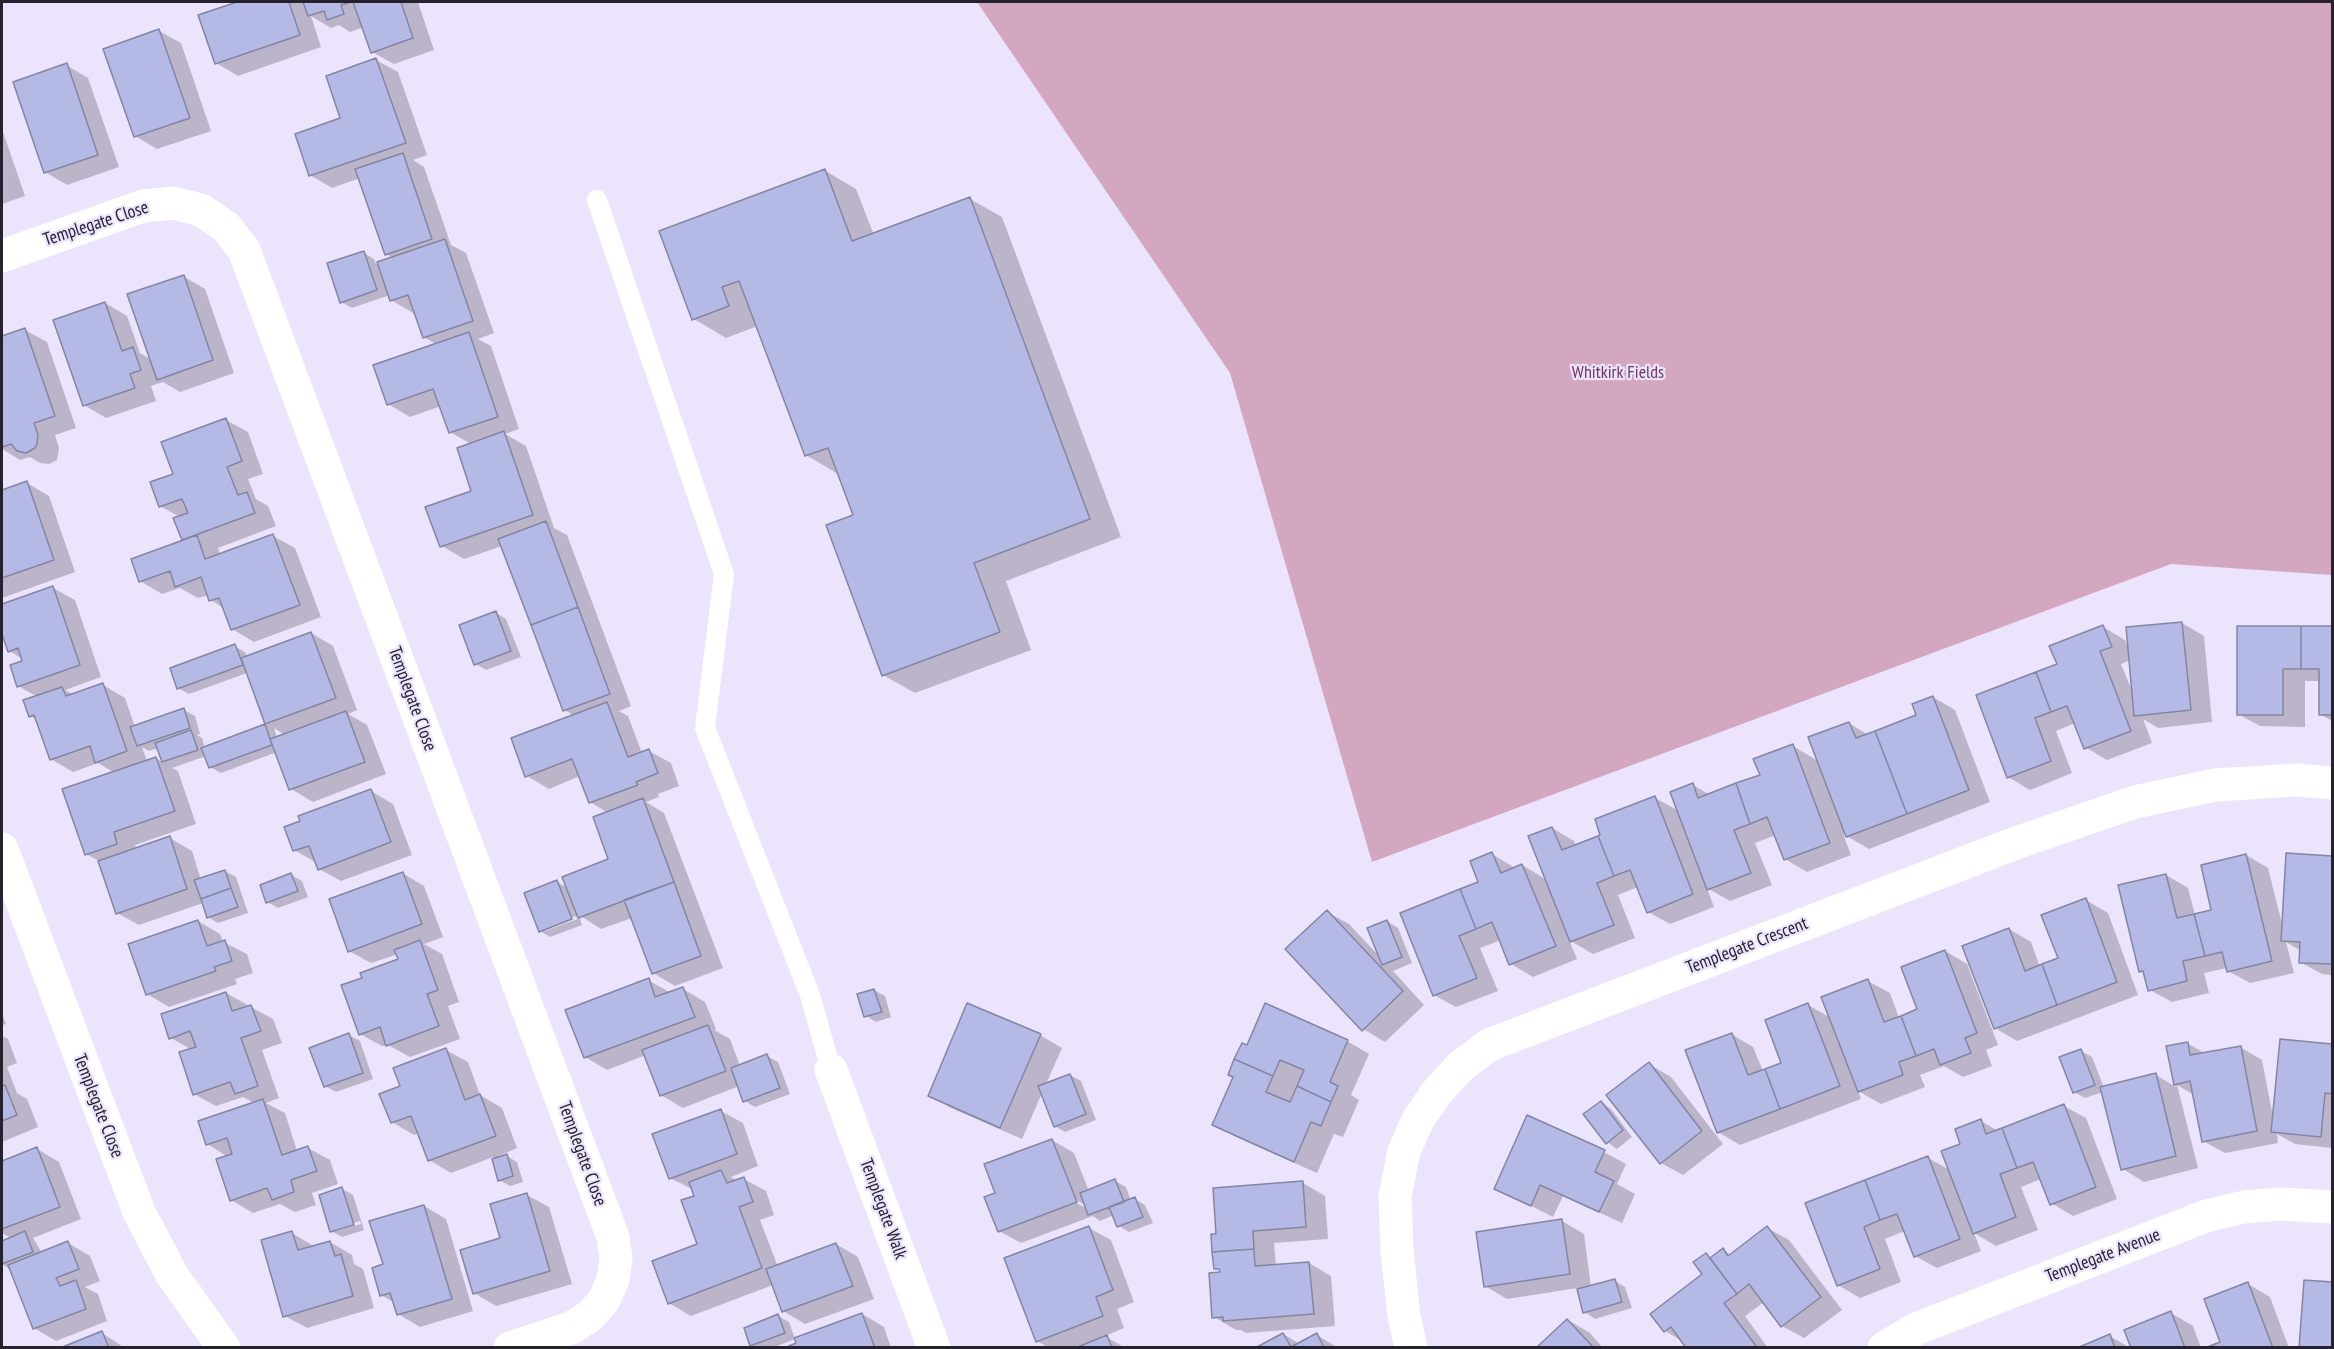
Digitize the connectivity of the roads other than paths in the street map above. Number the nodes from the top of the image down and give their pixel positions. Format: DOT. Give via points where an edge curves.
graph roads {
  1 [pos="597,200"];
  2 [pos="2,256"];
  3 [pos="2332,783"];
  4 [pos="2,849"];
  5 [pos="831,1070"];
  6 [pos="2332,1207"];
  7 [pos="224,1347"];
  8 [pos="510,1347"];
  9 [pos="934,1347"];
  10 [pos="1411,1347"];
  11 [pos="1884,1347"];
  1 -- 5 [label="lane" via="724,574 705,728 810,995"];
  2 -- 8 [label="street, Templegate Close" via="143,206 173,203 201,210 226,227 244,250 613,1237 613,1280 604,1300 590,1316 571,1328"];
  3 -- 10 [label="street, Templegate Crescent" via="2297,780 2215,785 2135,802 2016,843 1489,1045 1461,1066 1437,1092 1404,1151 1395,1196 1396,1251"];
  4 -- 7 [label="street, Templegate Close" via="139,1212 172,1275"];
  5 -- 9 [label="street, Templegate Walk"];
  6 -- 11 [label="street, Templegate Avenue" via="2280,1204 2206,1216 1916,1329"];
}
